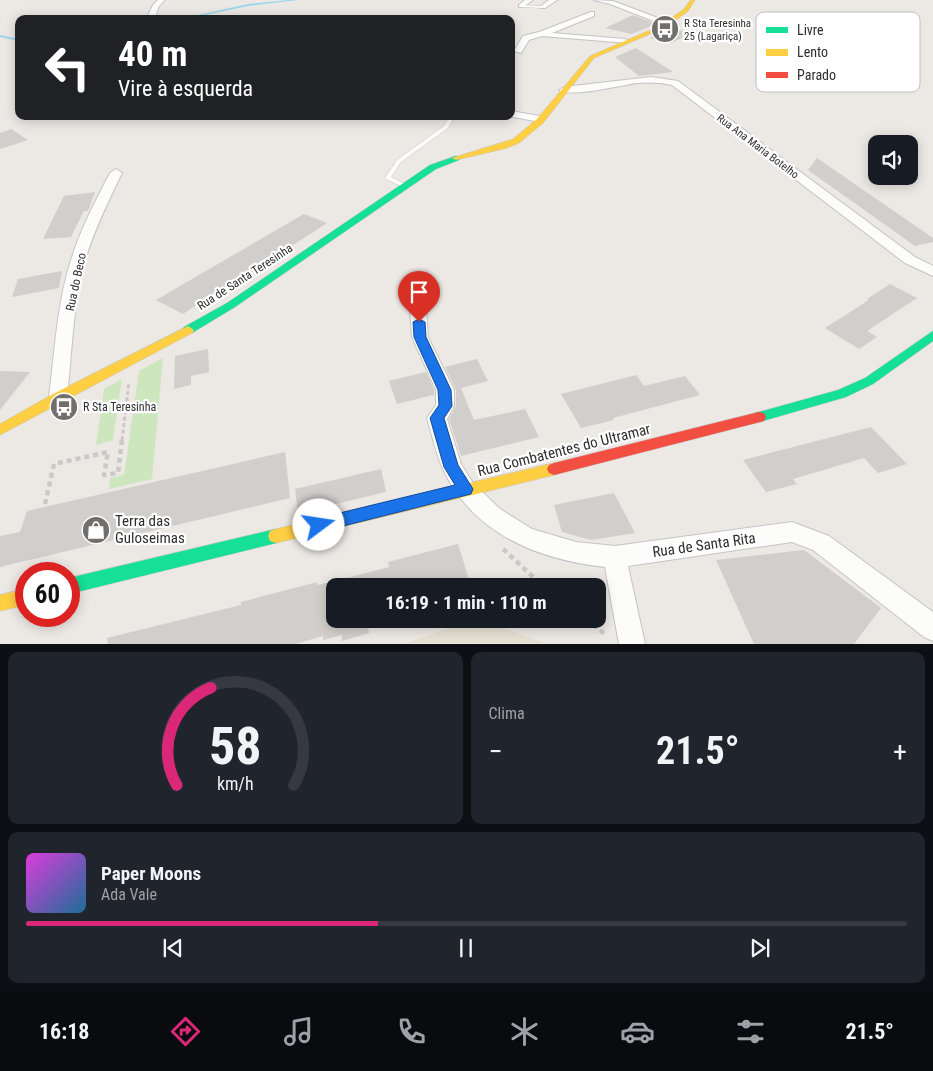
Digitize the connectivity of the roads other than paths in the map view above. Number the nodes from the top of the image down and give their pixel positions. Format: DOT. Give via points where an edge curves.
graph roads {
  1 [pos="162,0"];
  2 [pos="530,0"];
  3 [pos="554,0"];
  4 [pos="597,0"];
  5 [pos="693,0"];
  6 [pos="521,6"];
  7 [pos="543,7"];
  8 [pos="591,14"];
  9 [pos="152,15"];
  10 [pos="667,24"];
  11 [pos="542,34"];
  12 [pos="625,42"];
  13 [pos="519,51"];
  14 [pos="564,90"];
  15 [pos="515,115"];
  16 [pos="540,119"];
  17 [pos="450,120"];
  18 [pos="116,173"];
  19 [pos="404,186"];
  20 [pos="933,272"];
  21 [pos="418,308"];
  22 [pos="933,335"];
  23 [pos="58,397"];
  24 [pos="0,430"];
  25 [pos="466,489"];
  26 [pos="615,558"];
  27 [pos="80,583"];
  28 [pos="15,600"];
  29 [pos="0,603"];
  30 [pos="933,628"];
  31 [pos="632,644"];
  1 -- 9 [label="street"];
  2 -- 6 [label="street"];
  3 -- 7 [label="street"];
  4 -- 10 [label="street" via="611,2"];
  5 -- 10 [label="main road, Rua de Santa Teresinha" via="688,11"];
  6 -- 7 [label="lane"];
  8 -- 11 [label="street"];
  10 -- 12 [label="main road, Rua de Santa Teresinha"];
  11 -- 12 [label="street"];
  11 -- 13 [label="street" via="526,38"];
  12 -- 14 [label="main road, Rua de Santa Teresinha" via="590,59"];
  14 -- 16 [label="main road, Rua de Santa Teresinha"];
  14 -- 20 [label="street, Rua Ana Maria Botelho" via="651,80 674,83 910,260"];
  15 -- 16 [label="street"];
  16 -- 19 [label="main road, Rua de Santa Teresinha" via="515,142 446,161"];
  17 -- 19 [label="lane" via="446,127 399,161 388,178"];
  18 -- 23 [label="street, Rua do Beco" via="79,257"];
  19 -- 23 [label="main road, Rua de Santa Teresinha" via="231,305"];
  21 -- 25 [label="street, Rua de Santa Rita" via="420,337 445,390 445,406 437,418 452,467"];
  22 -- 25 [label="main road, Rua Combatentes do Ultramar" via="891,367 842,394"];
  23 -- 24 [label="main road, Rua de Santa Teresinha"];
  25 -- 26 [label="street, Rua de Santa Rita" via="492,516 526,538 576,552"];
  25 -- 27 [label="main road, Rua Combatentes do Ultramar"];
  26 -- 30 [label="street, Rua de Santa Rita" via="792,532 821,544"];
  26 -- 31 [label="street"];
  28 -- 29 [label="main road"];
}
